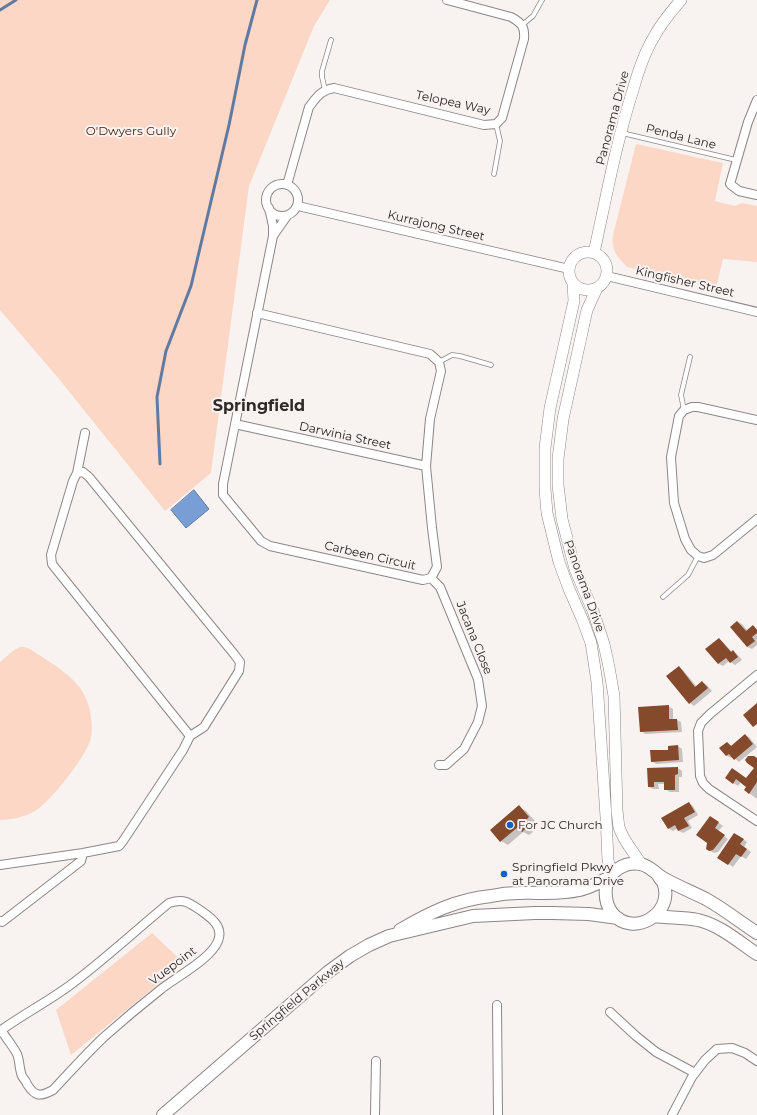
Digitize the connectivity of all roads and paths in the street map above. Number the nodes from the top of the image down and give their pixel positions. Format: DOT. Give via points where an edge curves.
graph roads {
  1 [pos="447,0"];
  2 [pos="542,0"];
  3 [pos="680,0"];
  4 [pos="522,25"];
  5 [pos="331,40"];
  6 [pos="325,90"];
  7 [pos="757,100"];
  8 [pos="496,124"];
  9 [pos="621,132"];
  10 [pos="736,160"];
  11 [pos="494,174"];
  12 [pos="287,185"];
  13 [pos="757,195"];
  14 [pos="298,206"];
  15 [pos="268,208"];
  16 [pos="287,216"];
  17 [pos="273,236"];
  18 [pos="594,252"];
  19 [pos="569,269"];
  20 [pos="607,276"];
  21 [pos="573,283"];
  22 [pos="597,288"];
  23 [pos="757,312"];
  24 [pos="257,313"];
  25 [pos="690,357"];
  26 [pos="439,362"];
  27 [pos="491,365"];
  28 [pos="684,410"];
  29 [pos="757,420"];
  30 [pos="235,424"];
  31 [pos="85,433"];
  32 [pos="426,466"];
  33 [pos="77,474"];
  34 [pos="757,518"];
  35 [pos="698,556"];
  36 [pos="431,578"];
  37 [pos="663,597"];
  38 [pos="757,675"];
  39 [pos="190,736"];
  40 [pos="439,765"];
  41 [pos="757,821"];
  42 [pos="83,853"];
  43 [pos="641,864"];
  44 [pos="0,865"];
  45 [pos="658,875"];
  46 [pos="610,876"];
  47 [pos="654,916"];
  48 [pos="618,918"];
  49 [pos="0,921"];
  50 [pos="757,933"];
  51 [pos="389,936"];
  52 [pos="757,954"];
  53 [pos="497,1005"];
  54 [pos="610,1012"];
  55 [pos="1,1031"];
  56 [pos="376,1061"];
  57 [pos="757,1061"];
  58 [pos="695,1073"];
  59 [pos="163,1115"];
  60 [pos="375,1115"];
  61 [pos="498,1115"];
  62 [pos="672,1115"];
  1 -- 4 [label="street" via="511,17"];
  2 -- 4 [label="lane" via="532,16"];
  3 -- 9 [label="street, Panorama Drive" via="654,37 640,67"];
  4 -- 8 [label="street, Telopea Way" via="524,39 502,118"];
  5 -- 6 [label="lane" via="322,71"];
  6 -- 8 [label="street, Telopea Way" via="334,88 484,125"];
  6 -- 12 [label="street" via="309,107"];
  7 -- 10 [label="street"];
  8 -- 11 [label="lane" via="500,141"];
  9 -- 10 [label="lane, Penda Lane"];
  9 -- 18 [label="street, Panorama Drive"];
  10 -- 13 [label="street" via="730,184 739,191"];
  12 -- 14 [label="street" via="296,191"];
  12 -- 15 [label="street" via="276,185 272,188 267,198"];
  14 -- 16 [label="street"];
  14 -- 19 [label="street, Kurrajong Street"];
  15 -- 16 [label="street" via="272,213"];
  15 -- 17 [label="street, Carbeen Circuit"];
  16 -- 17 [label="street, Carbeen Circuit"];
  17 -- 24 [label="street, Carbeen Circuit"];
  18 -- 19 [label="street" via="578,255 570,263"];
  18 -- 20 [label="street" via="604,259 608,270"];
  19 -- 21 [label="street"];
  20 -- 22 [label="street"];
  20 -- 23 [label="street, Kingfisher Street"];
  21 -- 22 [label="street" via="584,290"];
  21 -- 46 [label="street, Panorama Drive" via="574,301 550,408 545,448 545,489 547,513 559,562 591,643 597,682"];
  22 -- 43 [label="street, Panorama Drive" via="587,310 563,419 558,485 562,519 575,569 593,611 609,667 614,696 619,828"];
  24 -- 26 [label="street" via="430,354"];
  24 -- 30 [label="street, Carbeen Circuit"];
  25 -- 28 [label="lane" via="681,395"];
  26 -- 27 [label="lane" via="452,355"];
  26 -- 32 [label="street, Carbeen Circuit" via="441,371 430,419"];
  28 -- 29 [label="street" via="698,407"];
  28 -- 35 [label="street" via="679,416 671,457 674,503 685,539"];
  30 -- 32 [label="street, Darwinia Street"];
  30 -- 36 [label="street, Carbeen Circuit" via="223,484 224,495 261,541 270,546 423,580"];
  31 -- 33 [label="street"];
  32 -- 36 [label="street, Carbeen Circuit" via="437,567"];
  33 -- 39 [label="street" via="51,555 52,564"];
  33 -- 39 [label="street" via="83,472 89,476 240,662 239,671 204,727"];
  34 -- 35 [label="street" via="713,555 704,558"];
  35 -- 37 [label="lane" via="688,575"];
  36 -- 40 [label="street, Jacana Close" via="440,587 478,679 482,706 478,722 464,749 446,764"];
  38 -- 41 [label="street" via="710,714 701,723 698,731 700,776 703,783"];
  39 -- 42 [label="street" via="123,842 119,846"];
  42 -- 44 [label="street"];
  42 -- 49 [label="street" via="81,861"];
  43 -- 45 [label="main road"];
  43 -- 46 [label="main road" via="622,866"];
  45 -- 47 [label="main road" via="663,882 665,894 660,910"];
  45 -- 50 [label="main road" via="707,900"];
  46 -- 48 [label="main road" via="605,892 606,900 612,913"];
  46 -- 51 [label="main road" via="579,890 491,896 451,904"];
  47 -- 48 [label="main road" via="640,924 632,924"];
  47 -- 52 [label="main road" via="709,923"];
  48 -- 51 [label="main road, Springfield Parkway" via="546,913 473,916"];
  51 -- 59 [label="main road, Springfield Parkway" via="350,956 328,972"];
  53 -- 61 [label="street"];
  54 -- 58 [label="street" via="656,1052"];
  55 -- 55 [label="street, Vuepoint" via="68,987 169,903 186,902 211,918 217,925 218,940 208,955 160,990 104,1037 48,1093 38,1095 30,1089 22,1076 16,1052"];
  56 -- 60 [label="street"];
  57 -- 58 [label="street" via="732,1048 717,1049"];
  58 -- 62 [label="street"];
}
